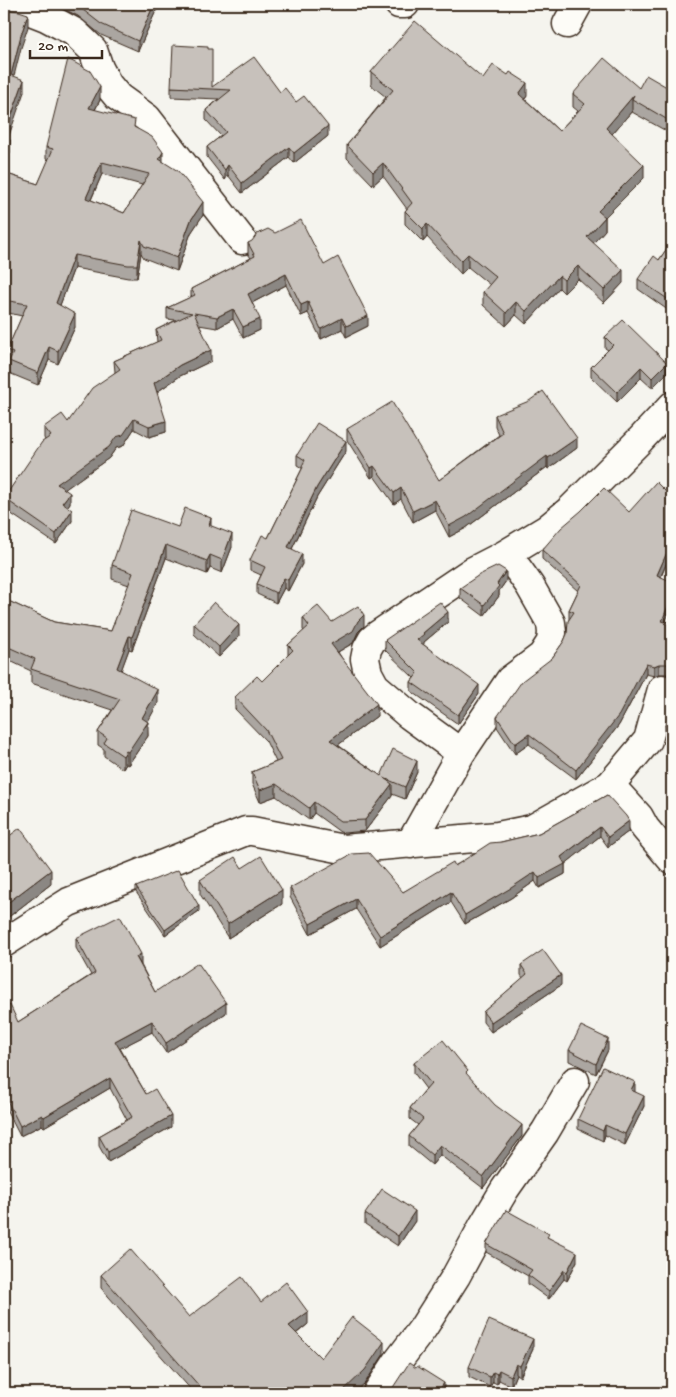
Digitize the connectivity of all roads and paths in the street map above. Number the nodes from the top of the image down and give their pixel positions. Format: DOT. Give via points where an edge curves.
graph roads {
  1 [pos="399,4"];
  2 [pos="405,4"];
  3 [pos="4,6"];
  4 [pos="242,240"];
  5 [pos="672,406"];
  6 [pos="504,555"];
  7 [pos="662,689"];
  8 [pos="461,753"];
  9 [pos="610,786"];
  10 [pos="410,844"];
  11 [pos="672,860"];
  12 [pos="4,943"];
  13 [pos="574,1081"];
  14 [pos="377,1393"];
  1 -- 2 [label="street"];
  3 -- 4 [label="street" via="23,8 46,17 74,32 93,50 108,85 118,97 147,118"];
  5 -- 6 [label="street" via="570,510 547,529"];
  6 -- 8 [label="street" via="526,580 551,623 551,642 542,656 510,680"];
  6 -- 8 [label="street" via="471,572 379,634 367,649 368,673 375,686"];
  7 -- 9 [label="street" via="648,740"];
  8 -- 10 [label="street"];
  9 -- 10 [label="street" via="532,828 498,836"];
  9 -- 11 [label="street"];
  10 -- 12 [label="street" via="343,849 246,831 69,902"];
  13 -- 14 [label="street" via="545,1132 505,1189 456,1276"];
}
